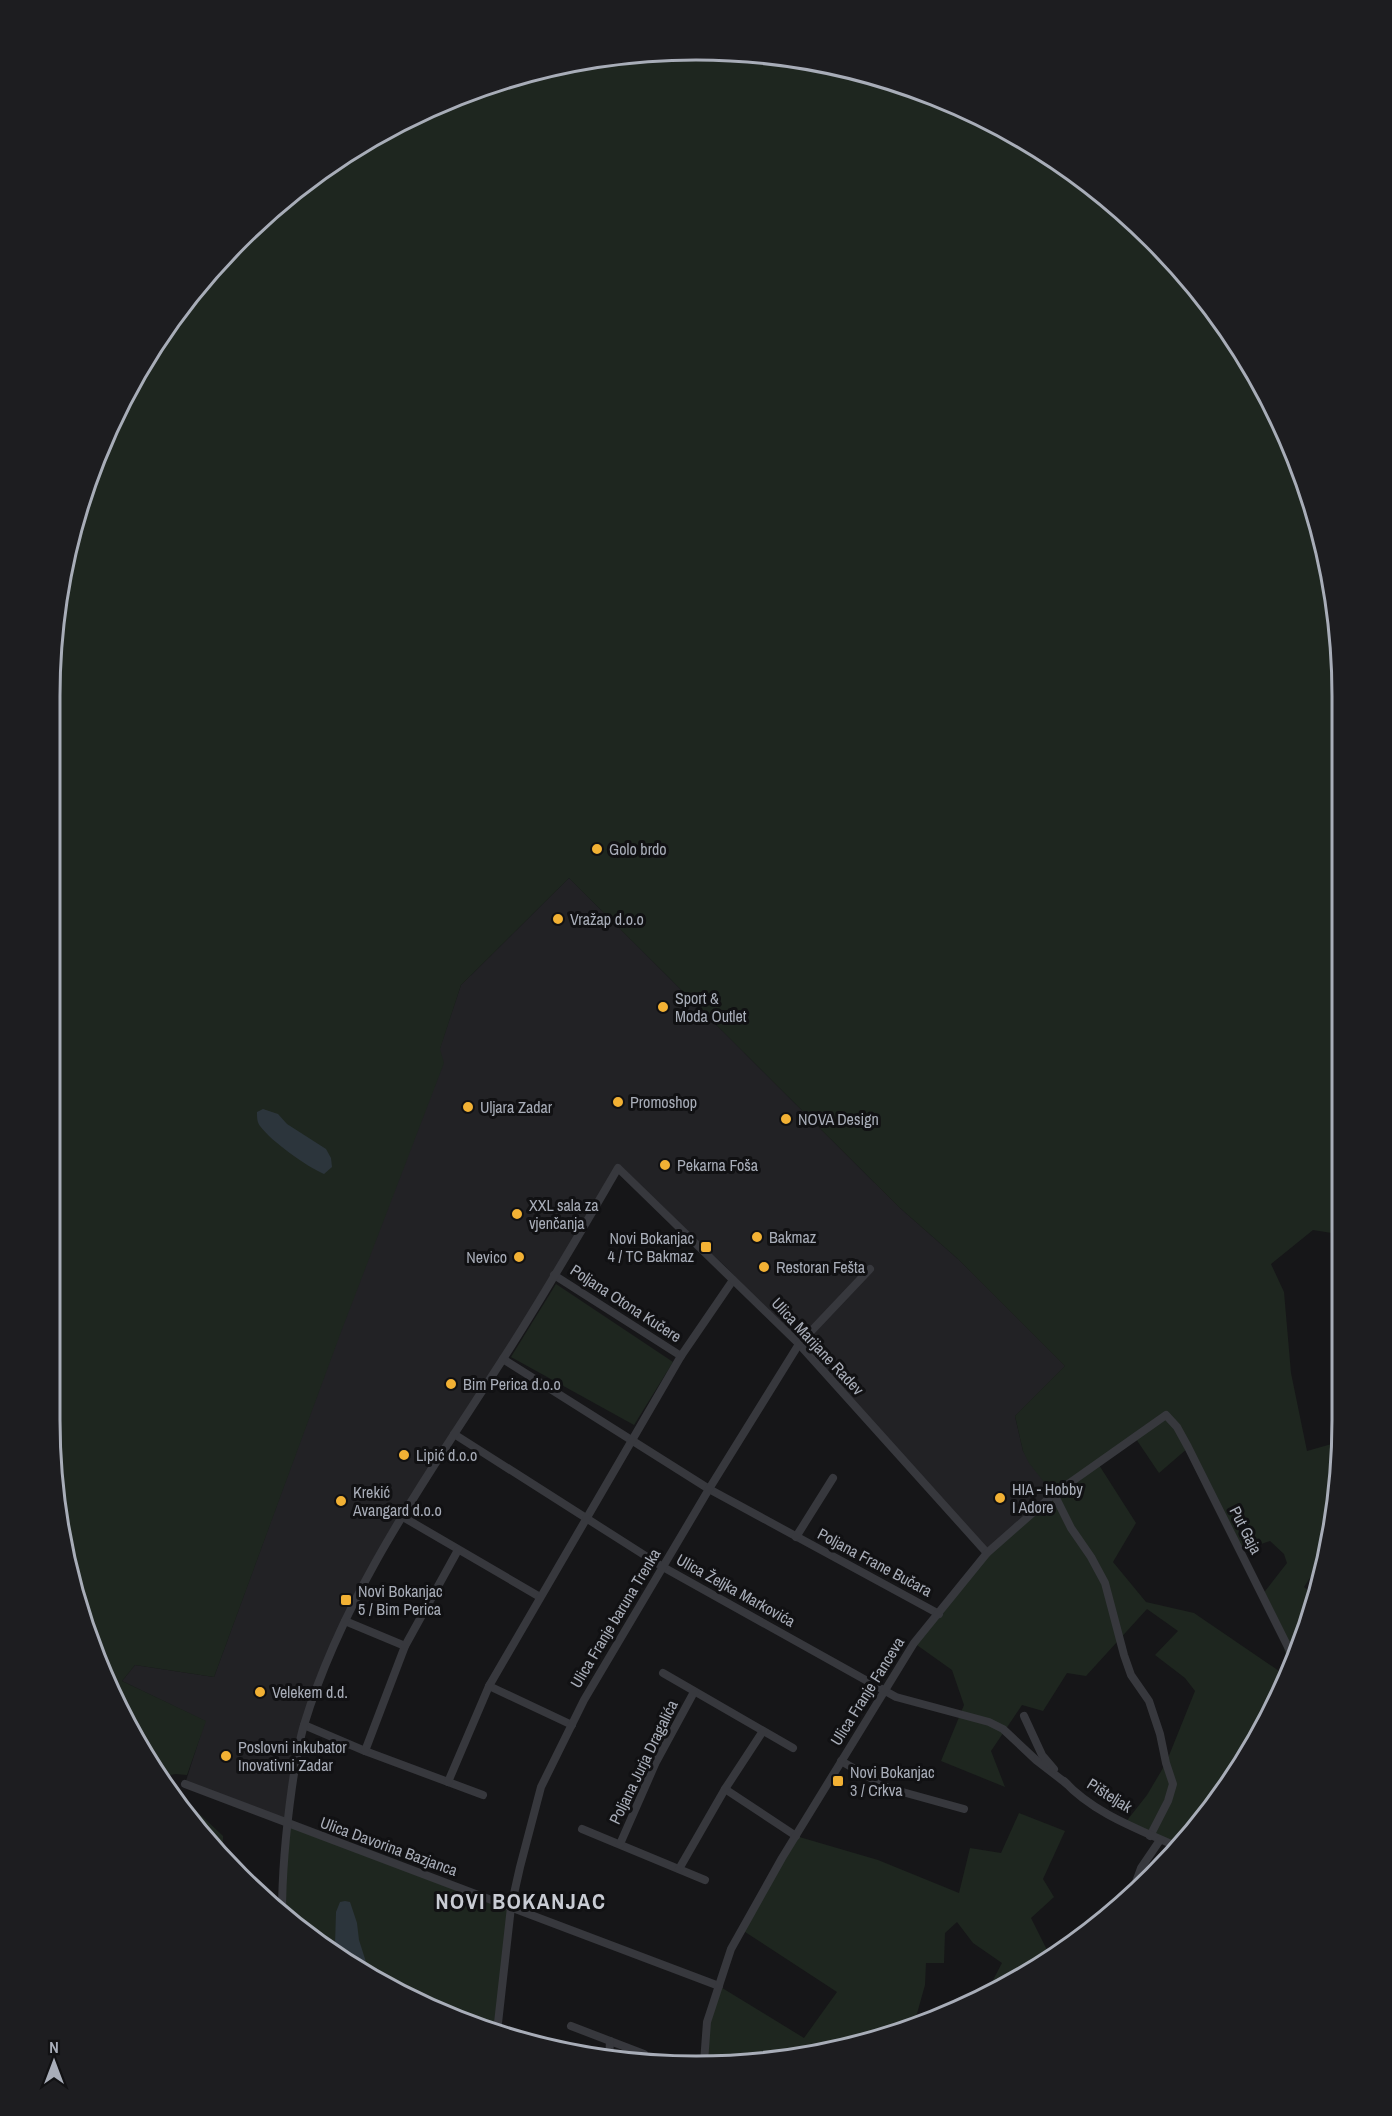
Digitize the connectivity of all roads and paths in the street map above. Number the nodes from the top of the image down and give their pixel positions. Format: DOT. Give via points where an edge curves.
graph roads {
  1 [pos="870,1269"];
  2 [pos="554,1275"];
  3 [pos="733,1280"];
  4 [pos="799,1344"];
  5 [pos="681,1356"];
  6 [pos="503,1359"];
  7 [pos="1166,1415"];
  8 [pos="454,1434"];
  9 [pos="632,1441"];
  10 [pos="833,1479"];
  11 [pos="709,1489"];
  12 [pos="1054,1494"];
  13 [pos="403,1517"];
  14 [pos="585,1519"];
  15 [pos="796,1537"];
  16 [pos="458,1550"];
  17 [pos="987,1553"];
  18 [pos="663,1567"];
  19 [pos="540,1597"];
  20 [pos="939,1614"];
  21 [pos="345,1621"];
  22 [pos="405,1646"];
  23 [pos="1289,1649"];
  24 [pos="663,1673"];
  25 [pos="489,1686"];
  26 [pos="884,1691"];
  27 [pos="694,1692"];
  28 [pos="1024,1716"];
  29 [pos="304,1725"];
  30 [pos="572,1725"];
  31 [pos="763,1731"];
  32 [pos="793,1748"];
  33 [pos="365,1751"];
  34 [pos="841,1761"];
  35 [pos="448,1782"];
  36 [pos="185,1784"];
  37 [pos="1067,1784"];
  38 [pos="725,1789"];
  39 [pos="483,1795"];
  40 [pos="964,1809"];
  41 [pos="287,1824"];
  42 [pos="582,1829"];
  43 [pos="796,1836"];
  44 [pos="1150,1836"];
  45 [pos="1161,1840"];
  46 [pos="620,1844"];
  47 [pos="1170,1844"];
  48 [pos="679,1869"];
  49 [pos="1138,1878"];
  50 [pos="705,1880"];
  51 [pos="282,1902"];
  52 [pos="512,1907"];
  53 [pos="719,1986"];
  54 [pos="498,2024"];
  55 [pos="572,2026"];
  56 [pos="610,2041"];
  57 [pos="609,2050"];
  58 [pos="644,2054"];
  59 [pos="704,2056"];
  1 -- 4 [label="street, Ulica Franje baruna Trenka"];
  2 -- 3 [label="street, Ulica Marijane Radev" via="618,1168"];
  2 -- 5 [label="street, Poljana Otona Kučere"];
  2 -- 6 [label="street"];
  3 -- 4 [label="street, Ulica Marijane Radev"];
  3 -- 5 [label="street, Poljana Otona Kučere"];
  4 -- 11 [label="street, Ulica Franje baruna Trenka"];
  4 -- 17 [label="street, Ulica Marijane Radev"];
  5 -- 9 [label="street, Poljana Otona Kučere"];
  6 -- 8 [label="street"];
  6 -- 9 [label="street"];
  7 -- 12 [label="street, Ulica Franje Fanceva"];
  7 -- 23 [label="street, Put Gaja" via="1188,1447"];
  8 -- 13 [label="street"];
  8 -- 14 [label="street, Ulica Željka Markovića"];
  9 -- 11 [label="street"];
  9 -- 14 [label="street, Poljana Otona Kučere"];
  10 -- 15 [label="street, Poljana Frane Bučara"];
  11 -- 15 [label="street, Poljana Frane Bučara"];
  11 -- 18 [label="street, Ulica Franje baruna Trenka"];
  12 -- 17 [label="street, Ulica Franje Fanceva"];
  12 -- 44 [label="street" via="1104,1583 1131,1675 1149,1701 1160,1734 1173,1784"];
  13 -- 16 [label="street"];
  13 -- 21 [label="street"];
  14 -- 18 [label="street, Ulica Željka Markovića"];
  14 -- 19 [label="street, Poljana Otona Kučere"];
  15 -- 20 [label="street, Poljana Frane Bučara"];
  16 -- 19 [label="street"];
  16 -- 22 [label="street"];
  17 -- 20 [label="street, Ulica Franje Fanceva"];
  18 -- 26 [label="street, Ulica Željka Markovića"];
  18 -- 30 [label="street, Ulica Franje baruna Trenka"];
  19 -- 25 [label="street, Poljana Otona Kučere"];
  20 -- 26 [label="street, Ulica Franje Fanceva" via="914,1643"];
  21 -- 22 [label="street"];
  21 -- 29 [label="street"];
  22 -- 33 [label="street"];
  24 -- 27 [label="street"];
  25 -- 30 [label="street"];
  25 -- 35 [label="street, Poljana Otona Kučere"];
  26 -- 34 [label="street, Ulica Franje Fanceva"];
  26 -- 37 [label="street, Ulica Željka Markovića" via="1003,1729"];
  27 -- 31 [label="street"];
  27 -- 46 [label="street, Poljana Jurja Dragalića" via="656,1762"];
  28 -- 37 [label="street, Pišteljak" via="1042,1755"];
  29 -- 33 [label="street"];
  29 -- 41 [label="street"];
  30 -- 52 [label="street, Ulica Franje baruna Trenka" via="541,1787"];
  31 -- 32 [label="street"];
  31 -- 38 [label="street"];
  33 -- 35 [label="street"];
  34 -- 40 [label="street" via="888,1788"];
  34 -- 43 [label="street, Ulica Franje Fanceva"];
  35 -- 39 [label="street"];
  36 -- 41 [label="street, Ulica Davorina Bazjanca"];
  37 -- 44 [label="street, Pišteljak" via="1088,1803"];
  38 -- 43 [label="street"];
  38 -- 48 [label="street"];
  41 -- 51 [label="street"];
  41 -- 52 [label="street, Ulica Davorina Bazjanca"];
  42 -- 46 [label="street, Poljana Jurja Dragalića"];
  43 -- 53 [label="street, Ulica Franje Fanceva" via="732,1949"];
  44 -- 45 [label="street, Pišteljak"];
  45 -- 47 [label="street, Pišteljak"];
  45 -- 49 [label="street"];
  46 -- 48 [label="street, Poljana Jurja Dragalića"];
  48 -- 50 [label="street, Poljana Jurja Dragalića"];
  52 -- 53 [label="street, Ulica Davorina Bazjanca"];
  52 -- 54 [label="street, Ulica Franje baruna Trenka"];
  53 -- 59 [label="street, Ulica Franje Fanceva" via="707,2022"];
  55 -- 56 [label="street"];
  56 -- 57 [label="street"];
  56 -- 58 [label="street"];
}
